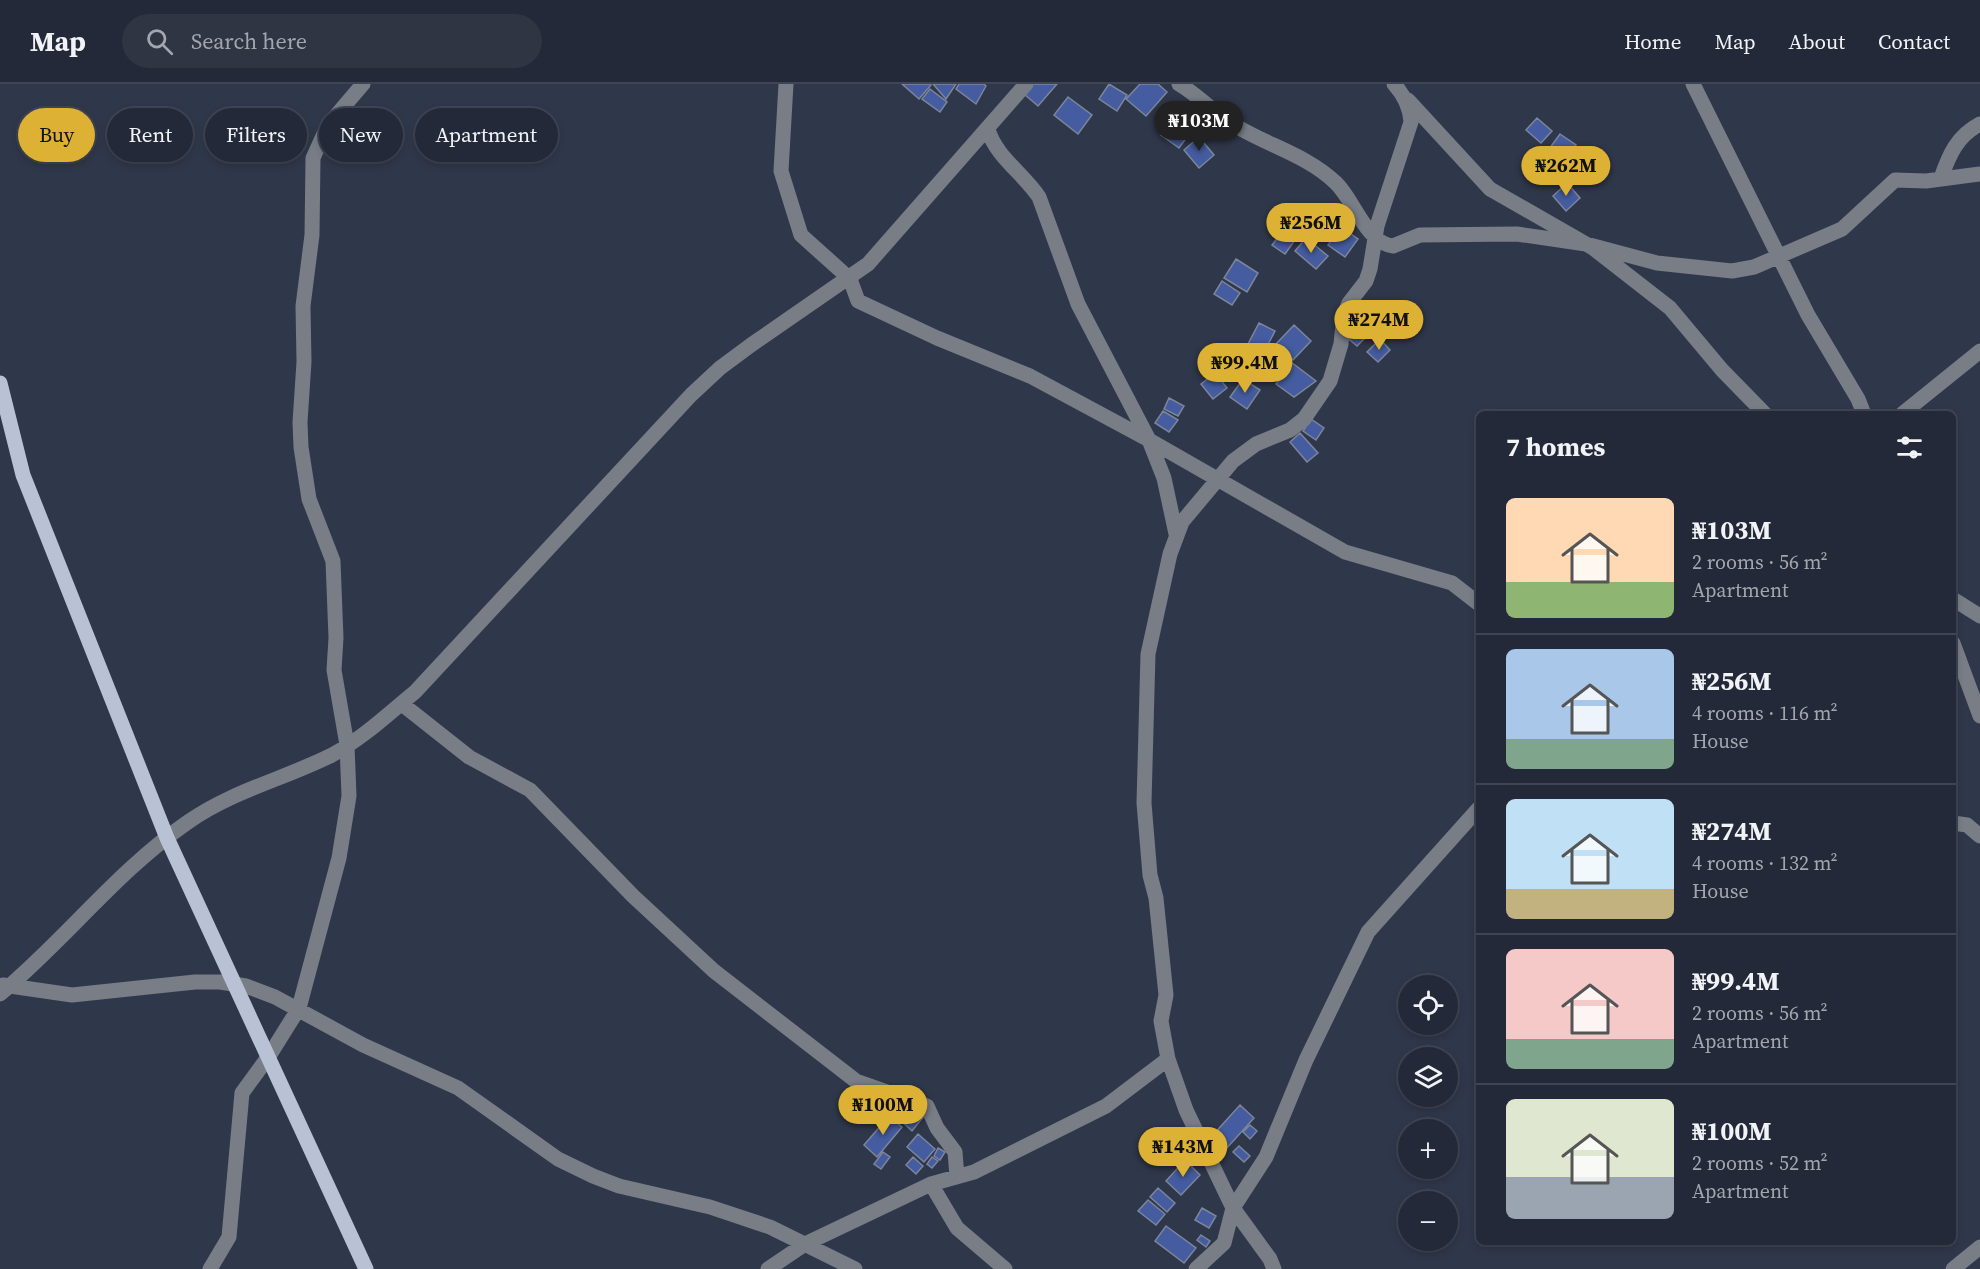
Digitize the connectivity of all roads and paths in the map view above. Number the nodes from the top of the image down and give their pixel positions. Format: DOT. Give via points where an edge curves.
graph roads {
  1 [pos="363,84"];
  2 [pos="786,84"];
  3 [pos="1026,84"];
  4 [pos="1179,84"];
  5 [pos="1693,84"];
  6 [pos="1398,89"];
  7 [pos="1980,124"];
  8 [pos="988,129"];
  9 [pos="1980,174"];
  10 [pos="1941,178"];
  11 [pos="1375,238"];
  12 [pos="1586,244"];
  13 [pos="1780,256"];
  14 [pos="850,279"];
  15 [pos="1980,351"];
  16 [pos="0,382"];
  17 [pos="1762,411"];
  18 [pos="1863,411"];
  19 [pos="1906,411"];
  20 [pos="1149,440"];
  21 [pos="1216,480"];
  22 [pos="1176,534"];
  23 [pos="1956,601"];
  24 [pos="1476,602"];
  25 [pos="1980,616"];
  26 [pos="1956,651"];
  27 [pos="402,704"];
  28 [pos="1980,716"];
  29 [pos="347,745"];
  30 [pos="1476,811"];
  31 [pos="1956,823"];
  32 [pos="1980,836"];
  33 [pos="167,838"];
  34 [pos="237,985"];
  35 [pos="3,988"];
  36 [pos="299,1008"];
  37 [pos="270,1056"];
  38 [pos="1168,1059"];
  39 [pos="957,1177"];
  40 [pos="932,1184"];
  41 [pos="1233,1208"];
  42 [pos="805,1244"];
  43 [pos="1980,1247"];
  44 [pos="210,1269"];
  45 [pos="366,1269"];
  46 [pos="768,1269"];
  47 [pos="855,1269"];
  48 [pos="1005,1269"];
  49 [pos="1196,1269"];
  50 [pos="1274,1269"];
  51 [pos="1953,1269"];
  1 -- 29 [label="street" via="328,125 313,158 300,422 304,479 333,561 334,670"];
  2 -- 14 [label="street" via="781,171 801,235"];
  3 -- 8 [label="street"];
  4 -- 11 [label="street" via="1232,124 1324,172 1347,196"];
  5 -- 13 [label="street"];
  6 -- 11 [label="street" via="1412,122"];
  6 -- 12 [label="street" via="1490,189"];
  7 -- 10 [label="street" via="1951,149"];
  8 -- 14 [label="street" via="882,250"];
  8 -- 20 [label="street" via="995,147 1039,197 1078,304"];
  9 -- 10 [label="street"];
  10 -- 13 [label="street" via="1895,180 1842,229"];
  11 -- 12 [label="street" via="1393,246 1420,235 1517,234"];
  11 -- 21 [label="street" via="1366,281 1348,303 1344,315 1341,344 1330,381 1297,424 1256,444"];
  12 -- 13 [label="street" via="1657,263 1732,271"];
  12 -- 17 [label="street" via="1670,308"];
  13 -- 18 [label="street" via="1808,315"];
  14 -- 20 [label="street" via="858,301 1030,376"];
  14 -- 27 [label="street" via="751,345 706,381"];
  15 -- 19 [label="street"];
  16 -- 33 [label="main road" via="22,475"];
  20 -- 21 [label="street"];
  20 -- 22 [label="street" via="1164,478"];
  21 -- 22 [label="street"];
  21 -- 24 [label="street" via="1345,552 1452,583"];
  22 -- 38 [label="street" via="1150,643 1145,698 1144,803 1166,995 1161,1021"];
  23 -- 25 [label="street"];
  26 -- 28 [label="street"];
  27 -- 29 [label="street"];
  27 -- 39 [label="street" via="469,757 530,790 633,896 714,970 837,1066 856,1080 927,1106 955,1152"];
  29 -- 33 [label="street" via="220,802"];
  29 -- 36 [label="street" via="349,796 339,858"];
  30 -- 41 [label="street" via="1368,932 1306,1060 1266,1157"];
  31 -- 32 [label="street" via="1967,825"];
  33 -- 34 [label="main road"];
  33 -- 35 [label="street"];
  34 -- 35 [label="street" via="195,982 90,995"];
  34 -- 36 [label="street"];
  34 -- 37 [label="main road"];
  36 -- 37 [label="street"];
  36 -- 42 [label="street" via="363,1045 458,1088 558,1159 593,1176 619,1186 710,1207 770,1227"];
  37 -- 44 [label="street" via="242,1093 229,1237"];
  37 -- 45 [label="main road"];
  38 -- 39 [label="street" via="1106,1106"];
  38 -- 41 [label="street" via="1190,1119"];
  39 -- 40 [label="street"];
  40 -- 42 [label="street"];
  40 -- 48 [label="street" via="957,1228"];
  41 -- 49 [label="street" via="1224,1243"];
  41 -- 50 [label="street"];
  42 -- 46 [label="street"];
  42 -- 47 [label="street"];
  43 -- 51 [label="street"];
}
